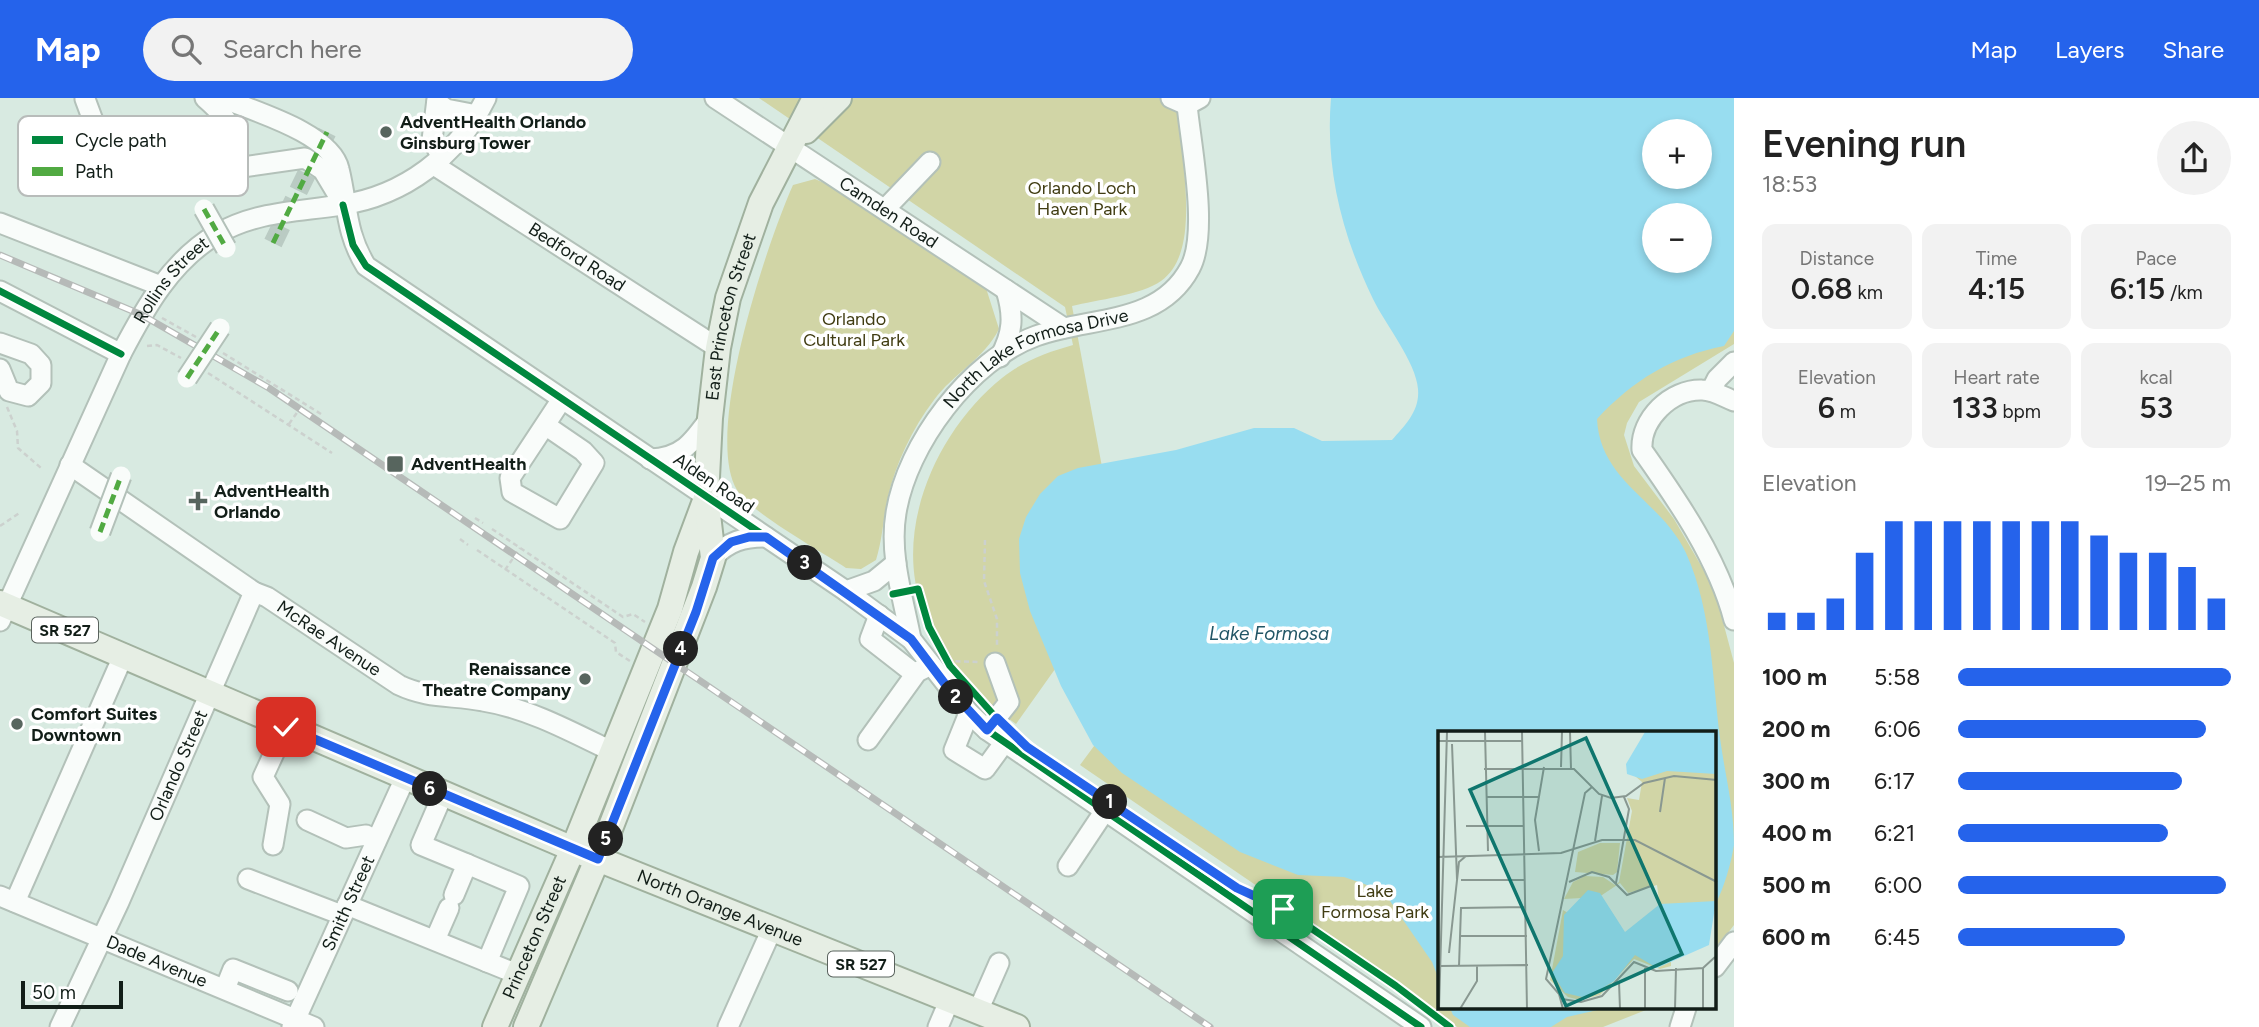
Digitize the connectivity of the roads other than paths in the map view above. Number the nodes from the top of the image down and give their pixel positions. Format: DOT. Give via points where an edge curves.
graph roads {
  1 [pos="205,98"];
  2 [pos="222,98"];
  3 [pos="715,98"];
  4 [pos="815,98"];
  5 [pos="839,98"];
  6 [pos="85,99"];
  7 [pos="437,100"];
  8 [pos="1186,100"];
  9 [pos="482,106"];
  10 [pos="90,116"];
  11 [pos="226,116"];
  12 [pos="791,146"];
  13 [pos="438,161"];
  14 [pos="930,162"];
  15 [pos="248,166"];
  16 [pos="343,205"];
  17 [pos="204,209"];
  18 [pos="885,209"];
  19 [pos="0,223"];
  20 [pos="226,248"];
  21 [pos="161,286"];
  22 [pos="1006,290"];
  23 [pos="0,291"];
  24 [pos="220,328"];
  25 [pos="1064,328"];
  26 [pos="0,343"];
  27 [pos="718,348"];
  28 [pos="121,354"];
  29 [pos="1000,357"];
  30 [pos="1734,362"];
  31 [pos="0,369"];
  32 [pos="192,369"];
  33 [pos="1711,391"];
  34 [pos="562,399"];
  35 [pos="1734,401"];
  36 [pos="710,418"];
  37 [pos="545,425"];
  38 [pos="650,459"];
  39 [pos="70,465"];
  40 [pos="121,476"];
  41 [pos="706,497"];
  42 [pos="100,532"];
  43 [pos="766,537"];
  44 [pos="713,558"];
  45 [pos="895,563"];
  46 [pos="846,591"];
  47 [pos="254,592"];
  48 [pos="1732,609"];
  49 [pos="2,610"];
  50 [pos="878,615"];
  51 [pos="911,639"];
  52 [pos="124,654"];
  53 [pos="934,663"];
  54 [pos="995,663"];
  55 [pos="211,694"];
  56 [pos="969,713"];
  57 [pos="286,727"];
  58 [pos="987,730"];
  59 [pos="868,740"];
  60 [pos="1004,743"];
  61 [pos="613,752"];
  62 [pos="405,778"];
  63 [pos="443,794"];
  64 [pos="1104,812"];
  65 [pos="307,820"];
  66 [pos="376,841"];
  67 [pos="273,845"];
  68 [pos="573,849"];
  69 [pos="598,859"];
  70 [pos="467,864"];
  71 [pos="1068,866"];
  72 [pos="247,879"];
  73 [pos="8,899"];
  74 [pos="345,910"];
  75 [pos="772,929"];
  76 [pos="103,938"];
  77 [pos="435,940"];
  78 [pos="1734,942"];
  79 [pos="487,962"];
  80 [pos="999,963"];
  81 [pos="1716,966"];
  82 [pos="517,974"];
  83 [pos="225,989"];
  84 [pos="288,991"];
  85 [pos="950,999"];
  86 [pos="1685,1010"];
  87 [pos="982,1017"];
  88 [pos="301,1024"];
  89 [pos="497,1024"];
  90 [pos="60,1027"];
  91 [pos="526,1027"];
  92 [pos="728,1027"];
  93 [pos="938,1027"];
  94 [pos="1017,1027"];
  95 [pos="1420,1027"];
  96 [pos="1680,1027"];
  1 -- 11 [label="street"];
  2 -- 16 [label="street" via="317,140 339,167"];
  3 -- 12 [label="street, Camden Road"];
  4 -- 12 [label="main road, East Princeton Street"];
  5 -- 12 [label="main road, East Princeton Street"];
  6 -- 10 [label="street"];
  7 -- 9 [label="street" via="446,108"];
  7 -- 13 [label="street" via="432,140"];
  8 -- 25 [label="street, North Lake Formosa Drive" via="1199,222 1198,249 1190,268 1175,290 1156,305 1116,319"];
  9 -- 13 [label="street, Rollins Street"];
  12 -- 18 [label="street, Camden Road"];
  12 -- 27 [label="main road, East Princeton Street" via="741,254"];
  13 -- 16 [label="street, Rollins Street" via="382,194"];
  13 -- 27 [label="street, Bedford Road"];
  14 -- 18 [label="street"];
  15 -- 16 [label="street" via="305,158 323,170"];
  16 -- 21 [label="street, Rollins Street" via="273,212 246,220 216,234 184,259"];
  16 -- 34 [label="street, Alden Road" via="353,246 366,266"];
  17 -- 20 [label="street, bridge"];
  18 -- 22 [label="street, Camden Road"];
  19 -- 21 [label="street"];
  21 -- 28 [label="street, Rollins Street"];
  22 -- 25 [label="street, Camden Road"];
  22 -- 29 [label="street" via="1013,324"];
  23 -- 28 [label="street"];
  24 -- 32 [label="street, bridge"];
  25 -- 29 [label="street, North Lake Formosa Drive" via="1034,337"];
  26 -- 31 [label="street" via="31,354 41,365 41,383 28,396 9,391"];
  27 -- 36 [label="main road, East Princeton Street"];
  28 -- 39 [label="street, Rollins Street"];
  29 -- 45 [label="street, North Lake Formosa Drive" via="962,385 935,420 916,457 896,513"];
  30 -- 33 [label="street"];
  33 -- 35 [label="street"];
  33 -- 48 [label="street" via="1687,393 1657,408 1646,422 1642,450 1700,540"];
  34 -- 37 [label="street"];
  34 -- 38 [label="street, Alden Road"];
  36 -- 38 [label="street" via="691,445 677,455"];
  36 -- 41 [label="main road, East Princeton Street"];
  37 -- 37 [label="street" via="509,484 512,492 560,519 594,463"];
  38 -- 41 [label="street, Alden Road"];
  39 -- 47 [label="street, McRae Avenue"];
  39 -- 49 [label="street, Rollins Street"];
  40 -- 42 [label="street, bridge"];
  41 -- 43 [label="street, Alden Road"];
  41 -- 44 [label="main road, East Princeton Street"];
  41 -- 61 [label="main road, East Princeton Street" via="670,608"];
  43 -- 44 [label="street" via="731,542"];
  43 -- 46 [label="street, Alden Road"];
  44 -- 69 [label="main road, East Princeton Street"];
  45 -- 46 [label="street" via="874,581"];
  45 -- 51 [label="street, North Lake Formosa Drive"];
  46 -- 50 [label="street, Alden Road"];
  47 -- 55 [label="street, Orlando Street"];
  47 -- 61 [label="street, McRae Avenue" via="418,694 484,701 534,716"];
  49 -- 52 [label="main road, North Orange Avenue / SR 527"];
  50 -- 51 [label="street, Alden Road"];
  50 -- 53 [label="street" via="870,639"];
  51 -- 53 [label="street, Alden Road"];
  52 -- 55 [label="main road, North Orange Avenue / SR 527"];
  52 -- 73 [label="street"];
  53 -- 56 [label="street, Alden Road"];
  53 -- 59 [label="street"];
  54 -- 58 [label="street" via="1009,702"];
  55 -- 57 [label="main road, North Orange Avenue / SR 527"];
  55 -- 76 [label="street, Orlando Street"];
  56 -- 58 [label="street, Alden Road"];
  56 -- 60 [label="street" via="954,750 985,769"];
  57 -- 62 [label="main road, North Orange Avenue / SR 527"];
  57 -- 67 [label="street" via="263,777 280,804"];
  58 -- 60 [label="street, Alden Road"];
  60 -- 64 [label="street, Alden Road"];
  61 -- 68 [label="main road, East Princeton Street"];
  62 -- 63 [label="main road, North Orange Avenue / SR 527"];
  62 -- 66 [label="street, Smith Street"];
  63 -- 68 [label="main road, North Orange Avenue / SR 527"];
  63 -- 70 [label="street" via="421,845"];
  64 -- 71 [label="street"];
  64 -- 95 [label="street, Alden Road"];
  65 -- 66 [label="street" via="346,838 366,835"];
  66 -- 74 [label="street, Smith Street"];
  68 -- 69 [label="main road, North Orange Avenue / SR 527"];
  68 -- 82 [label="main road, Princeton Street"];
  69 -- 75 [label="main road, North Orange Avenue / SR 527"];
  69 -- 91 [label="main road, Princeton Street"];
  70 -- 77 [label="street"];
  70 -- 79 [label="street" via="520,886"];
  72 -- 74 [label="street"];
  73 -- 76 [label="street, Dade Avenue"];
  74 -- 77 [label="street"];
  74 -- 88 [label="street, Smith Street"];
  75 -- 85 [label="main road, North Orange Avenue / SR 527"];
  75 -- 92 [label="street"];
  76 -- 83 [label="street, Dade Avenue"];
  76 -- 90 [label="street, Orlando Street"];
  77 -- 79 [label="street"];
  78 -- 81 [label="street"];
  79 -- 82 [label="street"];
  80 -- 87 [label="street"];
  82 -- 89 [label="main road, Princeton Street"];
  83 -- 84 [label="street" via="233,969"];
  83 -- 88 [label="street, Dade Avenue"];
  85 -- 87 [label="main road, North Orange Avenue / SR 527"];
  85 -- 93 [label="street"];
  86 -- 96 [label="street"];
  87 -- 94 [label="main road, North Orange Avenue / SR 527"];
}
